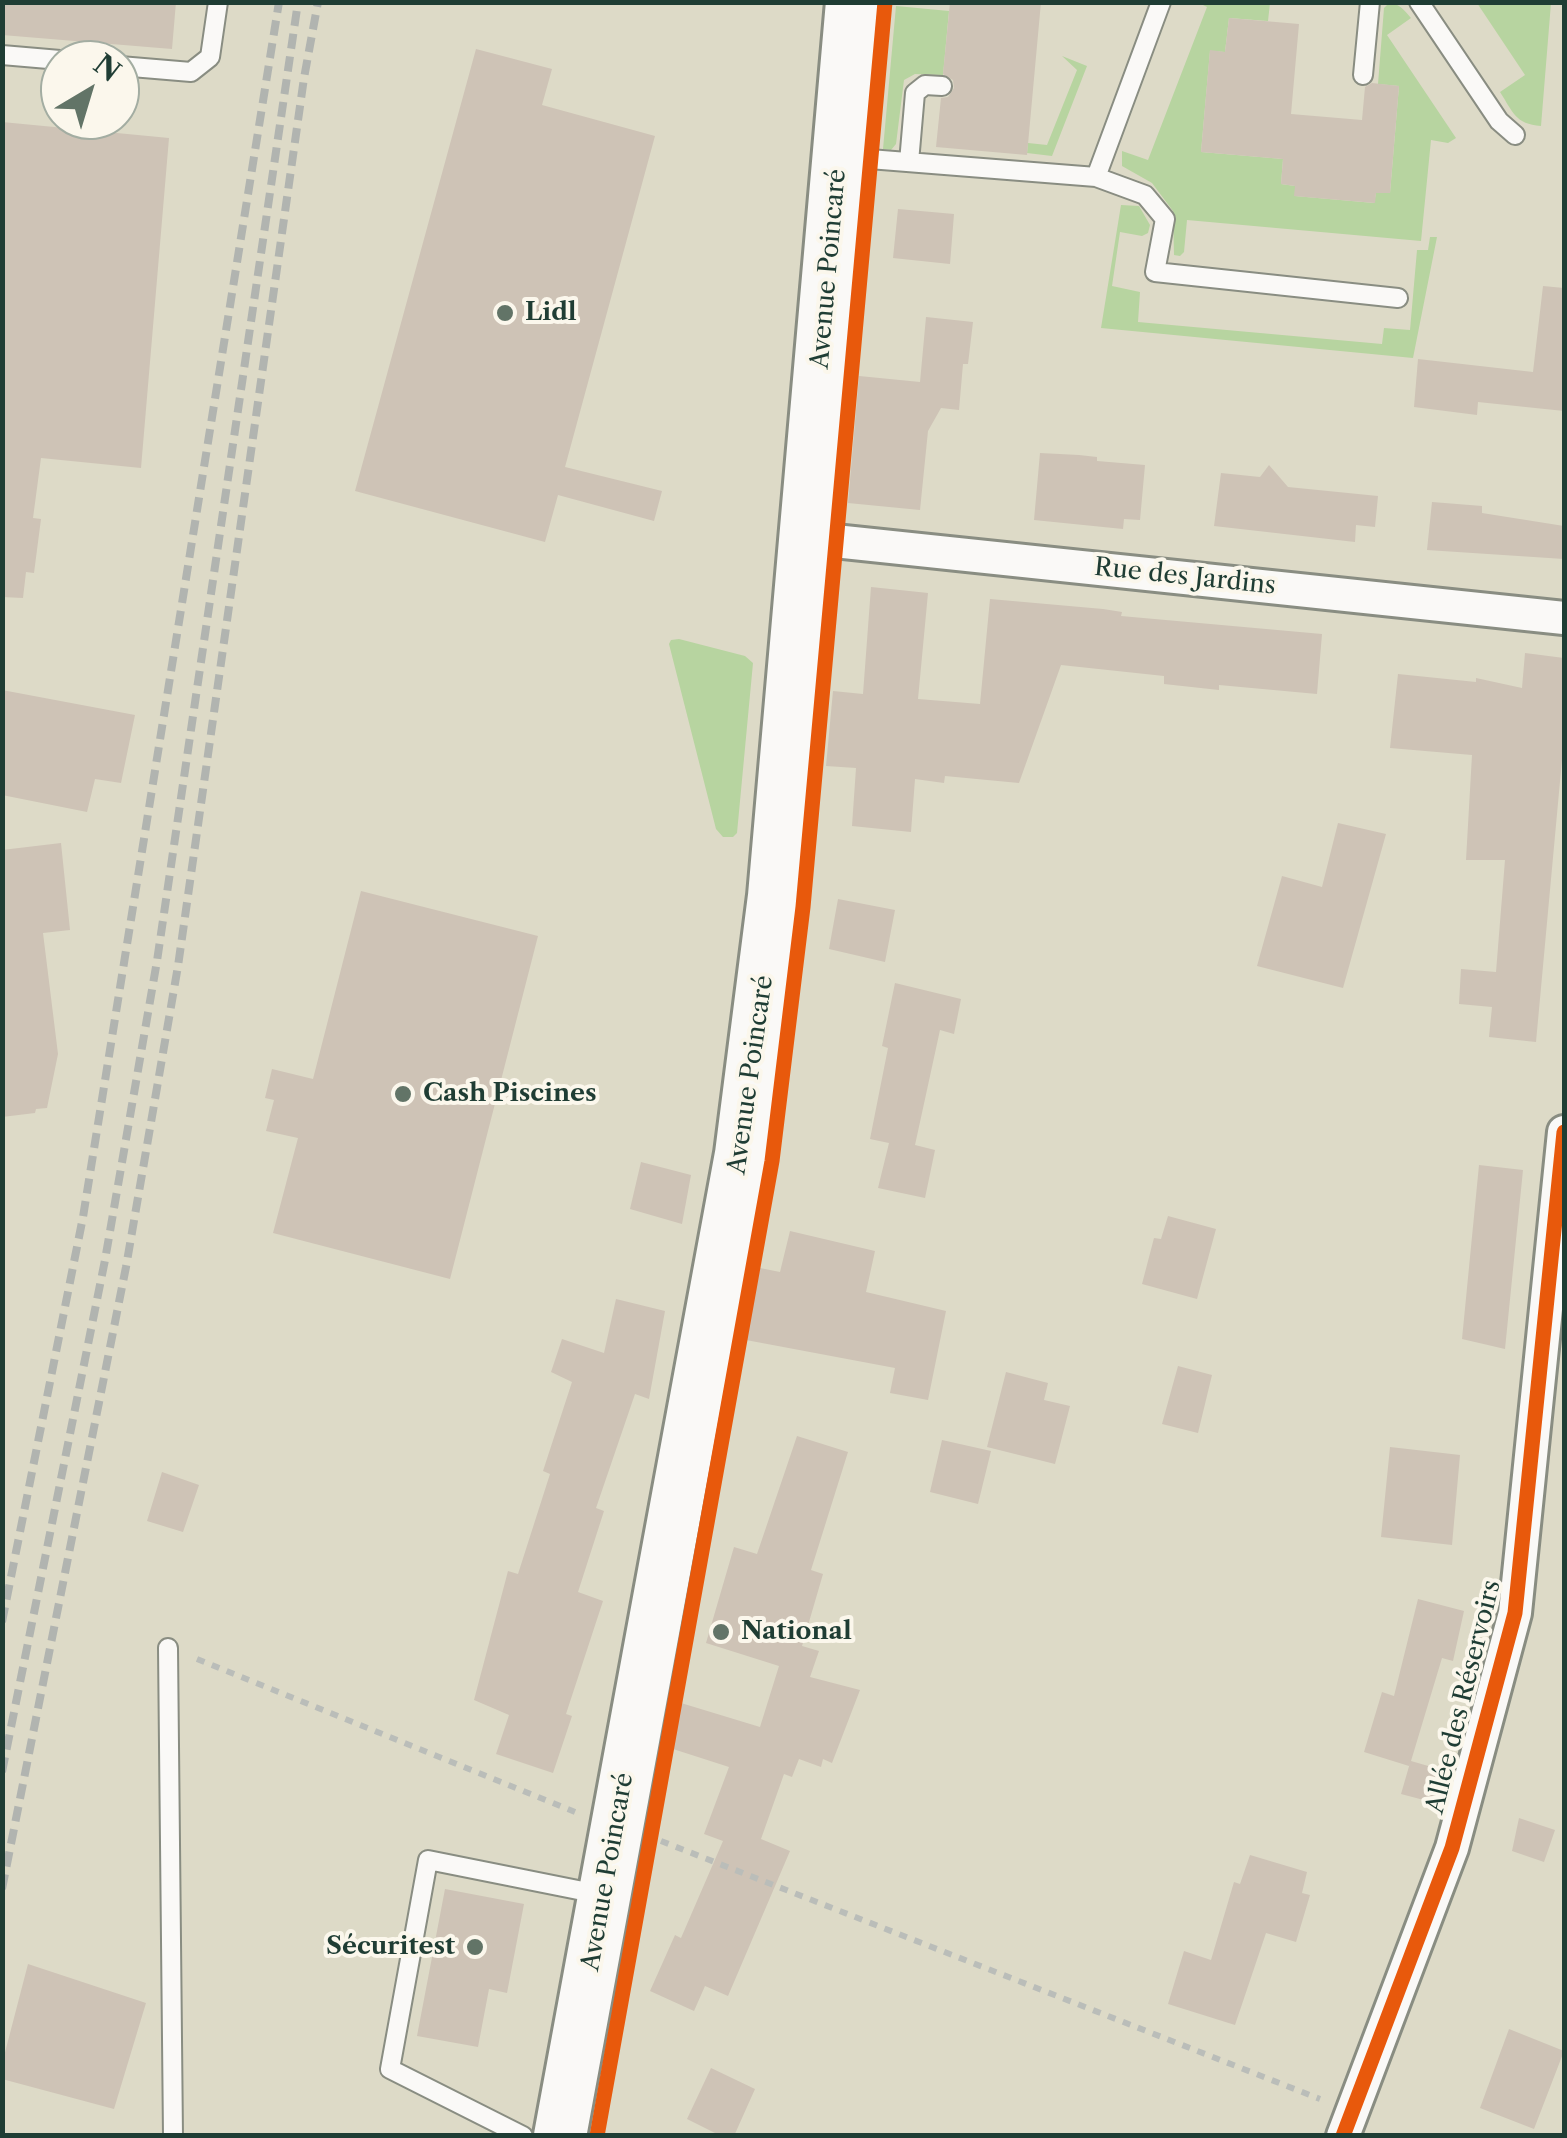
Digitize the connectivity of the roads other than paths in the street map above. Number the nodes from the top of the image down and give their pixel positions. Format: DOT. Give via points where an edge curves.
graph roads {
  1 [pos="218,2"];
  2 [pos="1160,2"];
  3 [pos="1370,2"];
  4 [pos="1419,2"];
  5 [pos="845,12"];
  6 [pos="2,55"];
  7 [pos="40,58"];
  8 [pos="140,68"];
  9 [pos="1364,75"];
  10 [pos="942,86"];
  11 [pos="1515,135"];
  12 [pos="838,157"];
  13 [pos="909,162"];
  14 [pos="1096,177"];
  15 [pos="1398,298"];
  16 [pos="806,538"];
  17 [pos="1564,618"];
  18 [pos="1564,1132"];
  19 [pos="168,1648"];
  20 [pos="603,1895"];
  21 [pos="1348,2123"];
  22 [pos="173,2136"];
  23 [pos="523,2136"];
  24 [pos="560,2136"];
  1 -- 8 [label="lane" via="210,58 191,72"];
  2 -- 14 [label="lane"];
  3 -- 9 [label="lane"];
  4 -- 11 [label="lane"];
  5 -- 12 [label="main road, Avenue Poincaré"];
  6 -- 7 [label="lane"];
  10 -- 13 [label="lane" via="925,85 915,94"];
  12 -- 13 [label="lane"];
  12 -- 16 [label="main road, Avenue Poincaré"];
  13 -- 14 [label="lane"];
  14 -- 15 [label="lane" via="1145,195 1165,219 1155,272"];
  16 -- 17 [label="street, Rue des Jardins"];
  16 -- 20 [label="main road, Avenue Poincaré" via="774,896 742,1154 642,1836"];
  18 -- 21 [label="street, Allée des Réservoirs" via="1515,1614 1452,1848"];
  19 -- 22 [label="lane"];
  20 -- 23 [label="lane" via="428,1860 390,2069"];
  20 -- 24 [label="main road, Avenue Poincaré"];
}
